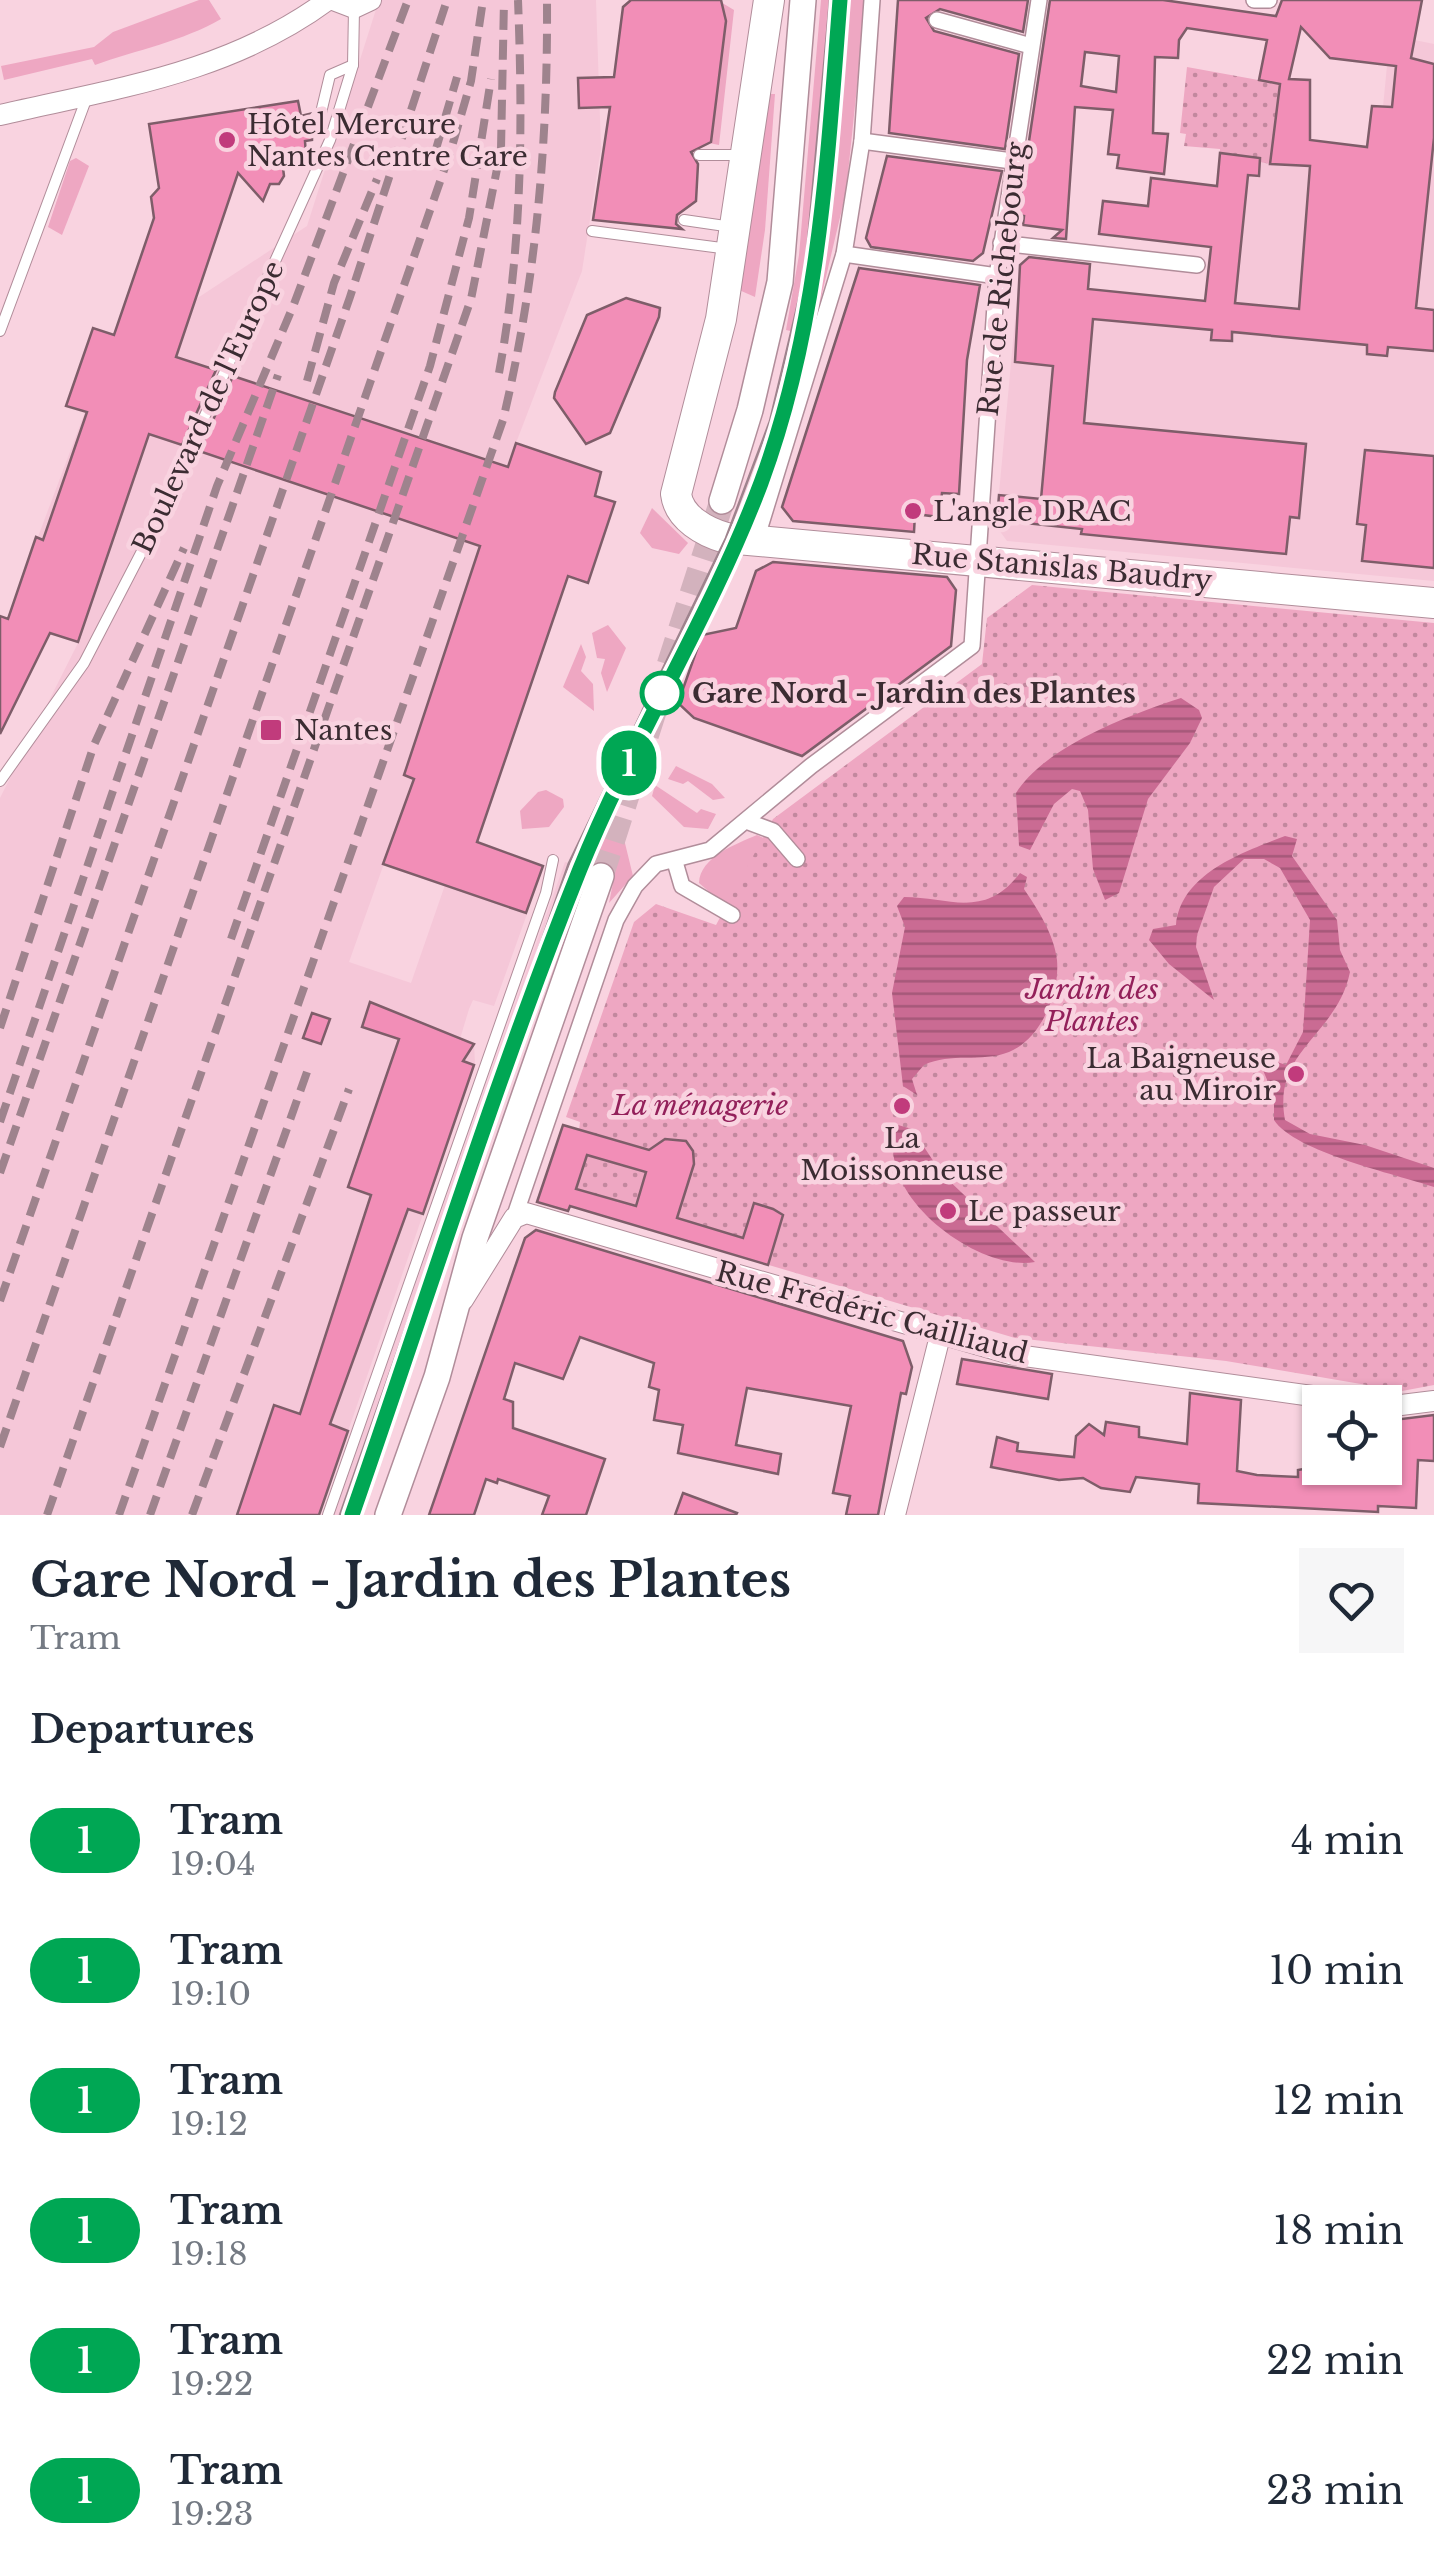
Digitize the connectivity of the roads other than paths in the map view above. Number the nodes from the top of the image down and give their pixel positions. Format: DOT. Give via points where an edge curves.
graph roads {
  1 [pos="330,0"];
  2 [pos="768,0"];
  3 [pos="802,0"];
  4 [pos="872,0"];
  5 [pos="1039,0"];
  6 [pos="363,4"];
  7 [pos="937,20"];
  8 [pos="1031,46"];
  9 [pos="353,65"];
  10 [pos="87,96"];
  11 [pos="0,115"];
  12 [pos="309,127"];
  13 [pos="862,142"];
  14 [pos="749,149"];
  15 [pos="699,155"];
  16 [pos="1012,161"];
  17 [pos="684,220"];
  18 [pos="592,231"];
  19 [pos="735,238"];
  20 [pos="1000,243"];
  21 [pos="844,254"];
  22 [pos="1197,265"];
  23 [pos="997,276"];
  24 [pos="0,331"];
  25 [pos="722,501"];
  26 [pos="756,540"];
  27 [pos="977,559"];
  28 [pos="1434,603"];
  29 [pos="0,780"];
  30 [pos="746,821"];
  31 [pos="797,859"];
  32 [pos="553,860"];
  33 [pos="674,862"];
  34 [pos="601,876"];
  35 [pos="732,915"];
  36 [pos="514,1218"];
  37 [pos="453,1315"];
  38 [pos="940,1336"];
  39 [pos="1302,1395"];
  40 [pos="1434,1401"];
  41 [pos="1402,1405"];
  42 [pos="328,1515"];
  43 [pos="388,1515"];
  44 [pos="895,1515"];
  1 -- 6 [label="street"];
  1 -- 10 [label="street" via="259,45"];
  2 -- 14 [label="main road"];
  3 -- 25 [label="street" via="780,282"];
  4 -- 13 [label="street"];
  5 -- 8 [label="street, Rue de Richebourg"];
  6 -- 9 [label="lane, Boulevard de l'Europe"];
  7 -- 8 [label="street"];
  8 -- 16 [label="street, Rue de Richebourg"];
  9 -- 12 [label="lane" via="330,74 319,121"];
  9 -- 29 [label="lane, Boulevard de l'Europe" via="313,180 154,528 93,646"];
  10 -- 11 [label="street"];
  10 -- 24 [label="lane"];
  13 -- 16 [label="street"];
  13 -- 21 [label="street"];
  14 -- 15 [label="lane" via="726,158"];
  14 -- 19 [label="main road"];
  16 -- 20 [label="street, Rue de Richebourg"];
  17 -- 19 [label="lane"];
  18 -- 19 [label="lane"];
  19 -- 26 [label="main road, Rue Stanislas Baudry" via="676,494 679,506 710,534"];
  20 -- 22 [label="street"];
  20 -- 23 [label="street, Rue de Richebourg"];
  21 -- 23 [label="street"];
  21 -- 26 [label="street"];
  23 -- 27 [label="street, Rue de Richebourg"];
  26 -- 27 [label="main road, Rue Stanislas Baudry"];
  27 -- 28 [label="main road, Rue Stanislas Baudry"];
  27 -- 30 [label="street, Rue de Richebourg" via="972,646"];
  30 -- 31 [label="street" via="773,831"];
  30 -- 33 [label="street" via="710,850"];
  32 -- 42 [label="lane"];
  33 -- 35 [label="street" via="682,886"];
  33 -- 36 [label="street" via="656,864 616,920"];
  34 -- 37 [label="street"];
  36 -- 37 [label="street"];
  36 -- 38 [label="street, Rue Frédéric Cailliaud" via="526,1212"];
  37 -- 43 [label="street"];
  38 -- 39 [label="street, Rue Frédéric Cailliaud" via="1010,1354"];
  38 -- 44 [label="street"];
  40 -- 41 [label="street"];
}
